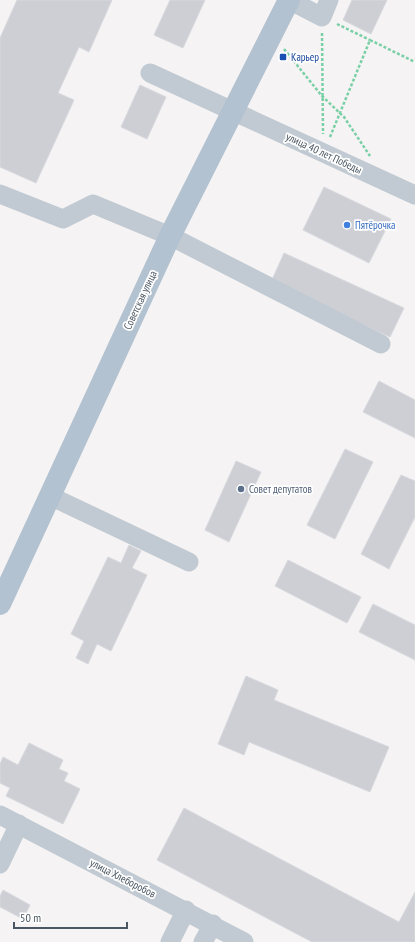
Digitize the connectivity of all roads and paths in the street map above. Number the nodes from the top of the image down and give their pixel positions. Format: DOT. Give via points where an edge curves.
graph roads {
  1 [pos="289,0"];
  2 [pos="325,8"];
  3 [pos="272,34"];
  4 [pos="370,40"];
  5 [pos="415,62"];
  6 [pos="150,73"];
  7 [pos="322,96"];
  8 [pos="234,110"];
  9 [pos="340,113"];
  10 [pos="324,152"];
  11 [pos="371,158"];
  12 [pos="0,194"];
  13 [pos="415,195"];
  14 [pos="170,236"];
  15 [pos="381,344"];
  16 [pos="50,496"];
  17 [pos="189,562"];
  18 [pos="0,604"];
  19 [pos="0,814"];
  20 [pos="19,824"];
  21 [pos="0,864"];
  22 [pos="186,910"];
  23 [pos="212,924"];
  24 [pos="170,942"];
  25 [pos="203,942"];
  26 [pos="244,942"];
  1 -- 2 [label="street"];
  1 -- 3 [label="main road, Советская улица"];
  2 -- 4 [label="path"];
  2 -- 7 [label="path"];
  3 -- 7 [label="path"];
  3 -- 8 [label="main road, Советская улица"];
  4 -- 5 [label="path"];
  4 -- 9 [label="path"];
  6 -- 8 [label="street, улица 40 лет Победы"];
  7 -- 9 [label="path"];
  7 -- 10 [label="path"];
  8 -- 10 [label="street, улица 40 лет Победы"];
  8 -- 14 [label="main road, Советская улица"];
  9 -- 10 [label="path"];
  9 -- 11 [label="path"];
  10 -- 13 [label="street, улица 40 лет Победы"];
  12 -- 14 [label="street" via="63,219 92,204"];
  14 -- 15 [label="street"];
  14 -- 16 [label="main road, Советская улица"];
  16 -- 17 [label="street"];
  16 -- 18 [label="main road, Советская улица"];
  19 -- 20 [label="street, улица Хлеборобов"];
  20 -- 21 [label="street"];
  20 -- 22 [label="street, улица Хлеборобов"];
  22 -- 23 [label="street, улица Хлеборобов"];
  22 -- 24 [label="street"];
  23 -- 25 [label="street"];
  23 -- 26 [label="street, улица Хлеборобов"];
}
